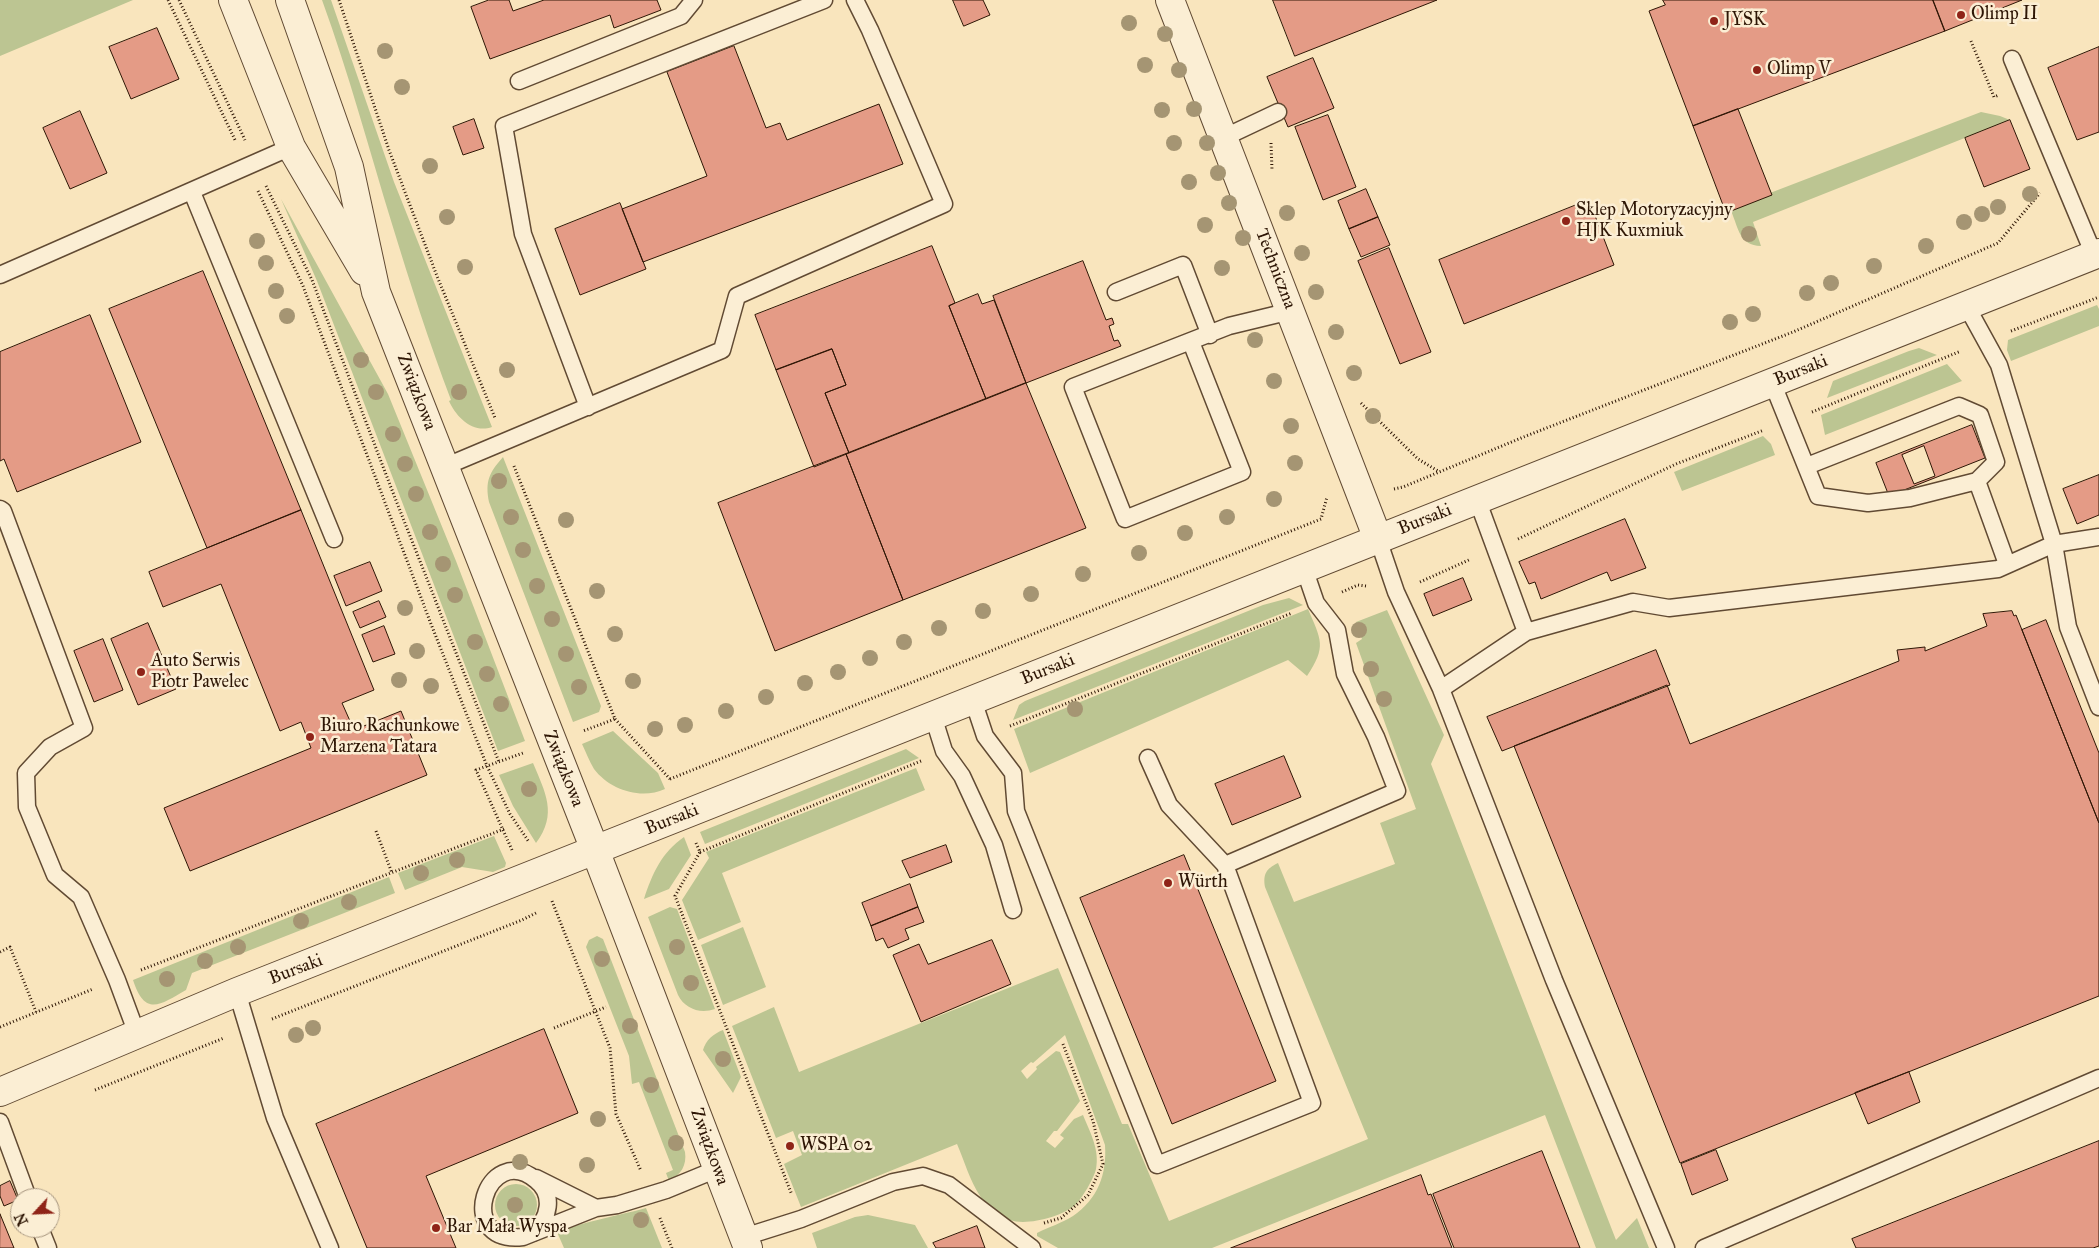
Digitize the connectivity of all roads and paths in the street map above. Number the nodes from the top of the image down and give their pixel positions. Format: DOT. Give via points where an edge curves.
graph roads {
  1 [pos="168,0"];
  2 [pos="179,0"];
  3 [pos="232,0"];
  4 [pos="290,0"];
  5 [pos="339,0"];
  6 [pos="694,0"];
  7 [pos="824,0"];
  8 [pos="855,0"];
  9 [pos="1170,0"];
  10 [pos="2012,59"];
  11 [pos="520,81"];
  12 [pos="1277,112"];
  13 [pos="1223,138"];
  14 [pos="291,147"];
  15 [pos="251,166"];
  16 [pos="1274,178"];
  17 [pos="2045,187"];
  18 [pos="192,192"];
  19 [pos="2096,254"];
  20 [pos="0,275"];
  21 [pos="376,292"];
  22 [pos="1116,292"];
  23 [pos="1966,306"];
  24 [pos="1291,311"];
  25 [pos="1210,335"];
  26 [pos="1191,342"];
  27 [pos="1772,382"];
  28 [pos="1359,401"];
  29 [pos="588,407"];
  30 [pos="504,440"];
  31 [pos="1807,466"];
  32 [pos="444,467"];
  33 [pos="1438,472"];
  34 [pos="1977,481"];
  35 [pos="1361,495"];
  36 [pos="1477,499"];
  37 [pos="0,509"];
  38 [pos="2099,537"];
  39 [pos="1378,538"];
  40 [pos="334,539"];
  41 [pos="2054,544"];
  42 [pos="2007,564"];
  43 [pos="1304,568"];
  44 [pos="1526,632"];
  45 [pos="1441,689"];
  46 [pos="973,700"];
  47 [pos="2099,707"];
  48 [pos="933,716"];
  49 [pos="615,719"];
  50 [pos="581,731"];
  51 [pos="523,753"];
  52 [pos="1148,758"];
  53 [pos="499,762"];
  54 [pos="487,766"];
  55 [pos="685,815"];
  56 [pos="504,829"];
  57 [pos="376,831"];
  58 [pos="595,850"];
  59 [pos="514,853"];
  60 [pos="1225,864"];
  61 [pos="392,872"];
  62 [pos="541,873"];
  63 [pos="1013,910"];
  64 [pos="0,952"];
  65 [pos="117,980"];
  66 [pos="238,992"];
  67 [pos="606,1007"];
  68 [pos="36,1012"];
  69 [pos="595,1012"];
  70 [pos="0,1027"];
  71 [pos="554,1028"];
  72 [pos="137,1034"];
  73 [pos="1063,1044"];
  74 [pos="2099,1078"];
  75 [pos="0,1092"];
  76 [pos="0,1122"];
  77 [pos="717,1169"];
  78 [pos="529,1175"];
  79 [pos="24,1188"];
  80 [pos="651,1195"];
  81 [pos="596,1208"];
  82 [pos="801,1219"];
  83 [pos="1010,1231"];
  84 [pos="533,1233"];
  85 [pos="746,1242"];
  86 [pos="330,1248"];
  87 [pos="672,1248"];
  88 [pos="1032,1248"];
  89 [pos="1666,1248"];
  90 [pos="1704,1248"];
  1 -- 15 [label="path"];
  2 -- 15 [label="path" via="234,114"];
  3 -- 14 [label="street, Związkowa"];
  4 -- 21 [label="street, Związkowa" via="349,167"];
  5 -- 30 [label="path" via="393,159"];
  6 -- 11 [label="lane" via="681,16"];
  7 -- 29 [label="lane" via="504,126 523,234"];
  8 -- 29 [label="lane" via="944,204 737,296 722,350"];
  9 -- 13 [label="street, Techniczna"];
  10 -- 19 [label="lane"];
  12 -- 13 [label="lane"];
  12 -- 16 [label="path" via="1271,144"];
  13 -- 24 [label="street, Techniczna"];
  14 -- 15 [label="lane"];
  14 -- 21 [label="street, Związkowa"];
  15 -- 18 [label="lane"];
  15 -- 53 [label="path" via="312,280"];
  15 -- 54 [label="path" via="302,286"];
  17 -- 33 [label="path" via="1998,243 1793,332"];
  18 -- 20 [label="lane"];
  18 -- 40 [label="lane"];
  19 -- 23 [label="street, Bursaki"];
  21 -- 32 [label="street, Związkowa"];
  22 -- 25 [label="lane" via="1183,265"];
  23 -- 27 [label="street, Bursaki"];
  23 -- 41 [label="lane" via="2000,365"];
  24 -- 25 [label="lane" via="1229,326"];
  24 -- 35 [label="street, Techniczna"];
  25 -- 26 [label="lane"];
  26 -- 26 [label="lane" via="1242,472 1125,519 1073,387"];
  27 -- 31 [label="lane"];
  27 -- 36 [label="street, Bursaki"];
  28 -- 33 [label="path" via="1418,459"];
  29 -- 30 [label="lane"];
  30 -- 32 [label="lane"];
  30 -- 49 [label="path"];
  31 -- 34 [label="lane" via="1818,496 1868,503 1910,498"];
  31 -- 34 [label="lane" via="1959,406 1980,415 1996,462"];
  32 -- 58 [label="street, Związkowa"];
  33 -- 35 [label="path" via="1403,487"];
  34 -- 42 [label="lane"];
  35 -- 39 [label="street, Techniczna"];
  36 -- 39 [label="street, Bursaki"];
  36 -- 44 [label="lane"];
  37 -- 65 [label="lane" via="84,728 50,747 26,773 26,807 55,875 81,897"];
  38 -- 41 [label="lane"];
  39 -- 43 [label="street, Bursaki"];
  39 -- 45 [label="lane" via="1396,592"];
  41 -- 42 [label="lane"];
  41 -- 47 [label="lane" via="2068,627"];
  42 -- 44 [label="lane" via="1998,568 1669,608 1633,602"];
  43 -- 46 [label="street, Bursaki"];
  43 -- 60 [label="lane" via="1316,603 1337,630 1346,674 1397,790"];
  44 -- 45 [label="lane"];
  45 -- 89 [label="lane" via="1554,980"];
  46 -- 48 [label="street, Bursaki"];
  46 -- 60 [label="lane" via="985,736 1013,773 1016,812 1157,1165 1312,1103"];
  48 -- 55 [label="street, Bursaki"];
  48 -- 63 [label="lane" via="944,752 962,776 994,845"];
  49 -- 50 [label="path"];
  49 -- 55 [label="path" via="670,779"];
  51 -- 53 [label="path"];
  52 -- 60 [label="lane" via="1169,805"];
  53 -- 54 [label="path"];
  54 -- 56 [label="path" via="476,770"];
  54 -- 62 [label="path" via="510,814 529,842"];
  55 -- 58 [label="street, Bursaki"];
  55 -- 82 [label="path" via="700,852 675,896"];
  56 -- 59 [label="path"];
  56 -- 61 [label="path"];
  57 -- 61 [label="path"];
  58 -- 62 [label="street, Bursaki"];
  58 -- 77 [label="street, Związkowa"];
  61 -- 65 [label="path"];
  62 -- 66 [label="street, Bursaki"];
  62 -- 69 [label="path"];
  64 -- 68 [label="path" via="10,948"];
  65 -- 68 [label="path"];
  65 -- 72 [label="lane"];
  66 -- 72 [label="street, Bursaki"];
  66 -- 86 [label="lane" via="275,1118"];
  67 -- 69 [label="path"];
  68 -- 70 [label="path"];
  69 -- 71 [label="path"];
  69 -- 80 [label="path" via="610,1048 616,1114"];
  72 -- 75 [label="street, Bursaki"];
  73 -- 83 [label="path" via="1093,1121 1104,1164 1088,1196 1076,1208 1061,1218"];
  74 -- 90 [label="lane"];
  76 -- 79 [label="lane"];
  77 -- 80 [label="lane"];
  77 -- 85 [label="street, Związkowa"];
  78 -- 81 [label="lane"];
  78 -- 84 [label="lane" via="544,1189 548,1208 546,1218"];
  78 -- 84 [label="lane" via="510,1172 491,1182 482,1201 482,1212 486,1222 503,1236 524,1237"];
  80 -- 81 [label="lane"];
  80 -- 87 [label="path"];
  81 -- 84 [label="lane"];
  82 -- 83 [label="lane" via="893,1182 923,1176 949,1185"];
  82 -- 85 [label="lane"];
  83 -- 88 [label="lane"];
}
